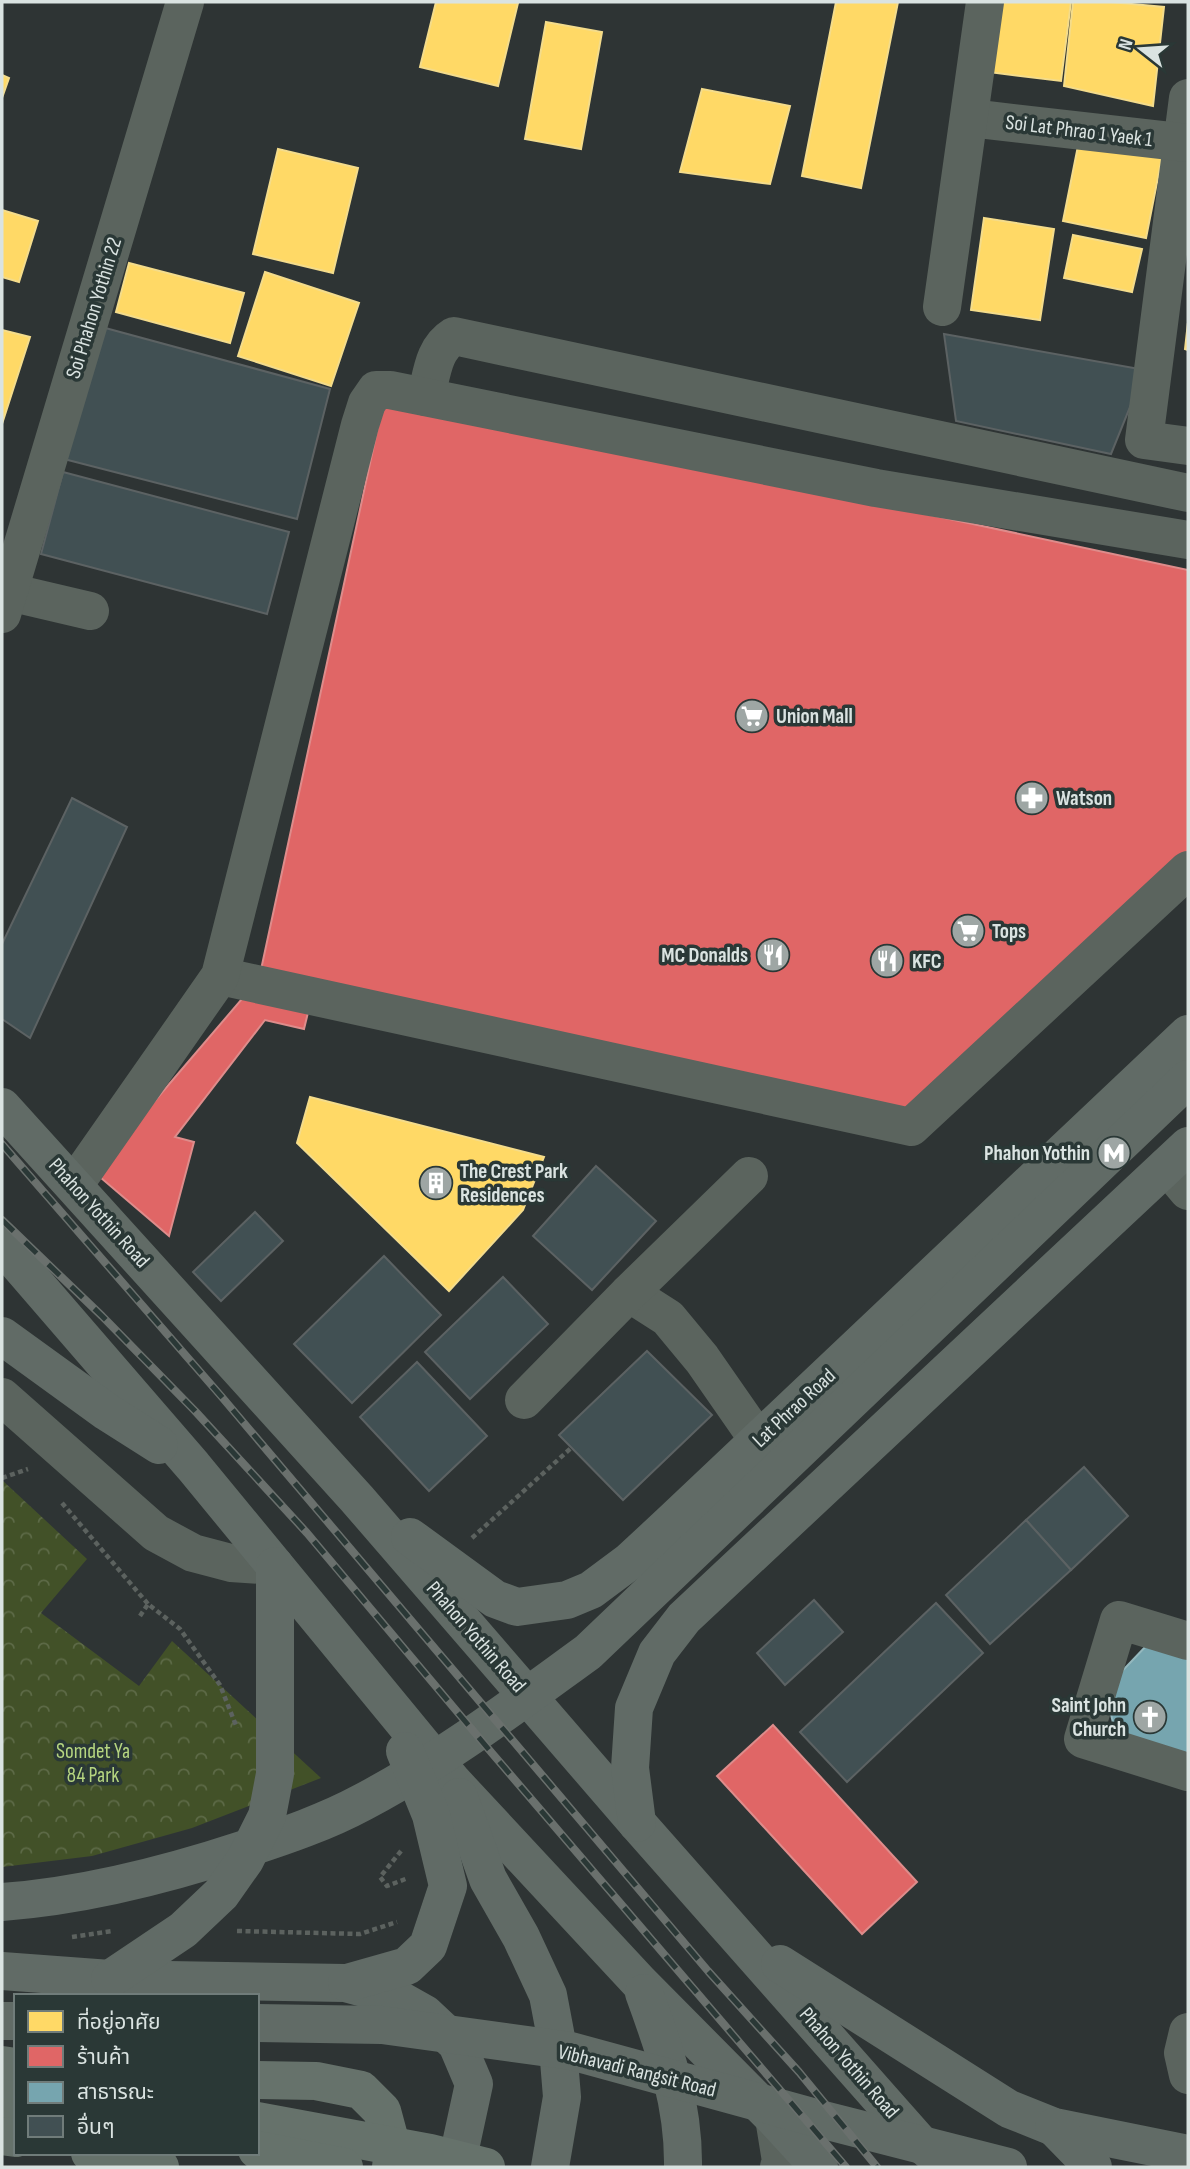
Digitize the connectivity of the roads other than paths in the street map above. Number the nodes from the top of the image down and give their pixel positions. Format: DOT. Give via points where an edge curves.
graph roads {
  1 [pos="185,2"];
  2 [pos="985,2"];
  3 [pos="1188,98"];
  4 [pos="970,118"];
  5 [pos="1185,143"];
  6 [pos="942,307"];
  7 [pos="426,397"];
  8 [pos="1188,446"];
  9 [pos="1188,493"];
  10 [pos="1188,540"];
  11 [pos="5,603"];
  12 [pos="90,611"];
  13 [pos="1188,870"];
  14 [pos="220,976"];
  15 [pos="1188,1034"];
  16 [pos="1188,1079"];
  17 [pos="2,1107"];
  18 [pos="1181,1168"];
  19 [pos="749,1176"];
  20 [pos="74,1185"];
  21 [pos="2,1245"];
  22 [pos="629,1293"];
  23 [pos="2,1336"];
  24 [pos="2,1397"];
  25 [pos="524,1400"];
  26 [pos="759,1441"];
  27 [pos="193,1466"];
  28 [pos="357,1499"];
  29 [pos="673,1521"];
  30 [pos="275,1566"];
  31 [pos="722,1583"];
  32 [pos="1188,1642"];
  33 [pos="385,1701"];
  34 [pos="1188,1772"];
  35 [pos="453,1782"];
  36 [pos="637,1823"];
  37 [pos="2,1902"];
  38 [pos="741,1939"];
  39 [pos="2,1971"];
  40 [pos="110,1979"];
  41 [pos="345,1983"];
  42 [pos="640,1983"];
  43 [pos="259,2023"];
  44 [pos="1188,2032"];
  45 [pos="1188,2075"];
  46 [pos="259,2080"];
  47 [pos="774,2118"];
  48 [pos="259,2121"];
  49 [pos="1054,2127"];
  50 [pos="259,2150"];
  51 [pos="1186,2153"];
  52 [pos="100,2155"];
  53 [pos="160,2167"];
  54 [pos="344,2167"];
  55 [pos="391,2167"];
  56 [pos="456,2167"];
  57 [pos="486,2167"];
  58 [pos="550,2167"];
  59 [pos="683,2167"];
  60 [pos="779,2167"];
  61 [pos="819,2167"];
  62 [pos="948,2167"];
  63 [pos="1008,2167"];
  64 [pos="1093,2167"];
  65 [pos="1121,2167"];
  1 -- 11 [label="street, Soi Phahon Yothin 22"];
  2 -- 4 [label="street"];
  3 -- 5 [label="street"];
  4 -- 5 [label="street, Soi Lat Phrao 1 Yaek 1"];
  4 -- 6 [label="street"];
  5 -- 8 [label="street" via="1144,440"];
  7 -- 9 [label="street" via="435,358 442,343 454,335"];
  7 -- 10 [label="street" via="877,488"];
  7 -- 14 [label="street" via="376,390 367,403"];
  11 -- 12 [label="street"];
  13 -- 14 [label="street" via="911,1127"];
  14 -- 20 [label="street"];
  15 -- 26 [label="main road, Lat Phrao Road"];
  16 -- 37 [label="main road" via="588,1652 486,1726 362,1803 298,1832 154,1877"];
  17 -- 20 [label="main road, Phahon Yothin Road"];
  18 -- 31 [label="main road"];
  19 -- 22 [label="street"];
  20 -- 28 [label="main road, Phahon Yothin Road"];
  21 -- 27 [label="main road"];
  22 -- 25 [label="street"];
  22 -- 26 [label="street" via="668,1318"];
  23 -- 27 [label="main road" via="107,1412"];
  24 -- 30 [label="street" via="156,1533 193,1553 231,1563"];
  26 -- 29 [label="main road, Lat Phrao Road"];
  27 -- 30 [label="main road"];
  28 -- 29 [label="main road, Lat Phrao Road" via="495,1600 517,1607 567,1600 591,1590"];
  28 -- 36 [label="main road, Phahon Yothin Road"];
  29 -- 31 [label="main road" via="667,1552 676,1571 694,1582"];
  30 -- 33 [label="main road"];
  30 -- 40 [label="main road" via="276,1751 267,1816 221,1894 183,1930"];
  31 -- 36 [label="main road" via="684,1618 657,1653 634,1708 630,1768"];
  32 -- 34 [label="street" via="1119,1620 1083,1739"];
  33 -- 35 [label="main road"];
  33 -- 41 [label="main road" via="432,1815 448,1886 428,1946 407,1966"];
  35 -- 42 [label="main road"];
  35 -- 58 [label="main road" via="488,1879 548,1995 562,2097"];
  36 -- 38 [label="main road, Phahon Yothin Road"];
  38 -- 49 [label="main road" via="976,2090"];
  38 -- 62 [label="main road, Phahon Yothin Road" via="918,2141"];
  39 -- 40 [label="main road"];
  40 -- 41 [label="main road"];
  41 -- 56 [label="main road" via="393,1996 425,2014 457,2044 474,2084"];
  42 -- 47 [label="main road"];
  42 -- 59 [label="main road" via="678,2103"];
  43 -- 63 [label="main road, Vibhavadi Rangsit Road" via="382,2025 571,2051"];
  44 -- 45 [label="street" via="1183,2053"];
  46 -- 55 [label="highway" via="316,2081 361,2090 382,2111 393,2152"];
  47 -- 60 [label="street"];
  47 -- 61 [label="main road"];
  48 -- 57 [label="highway"];
  49 -- 51 [label="main road"];
  49 -- 64 [label="main road"];
  50 -- 54 [label="highway"];
  51 -- 65 [label="main road" via="1150,2155"];
  52 -- 53 [label="highway"];
}
